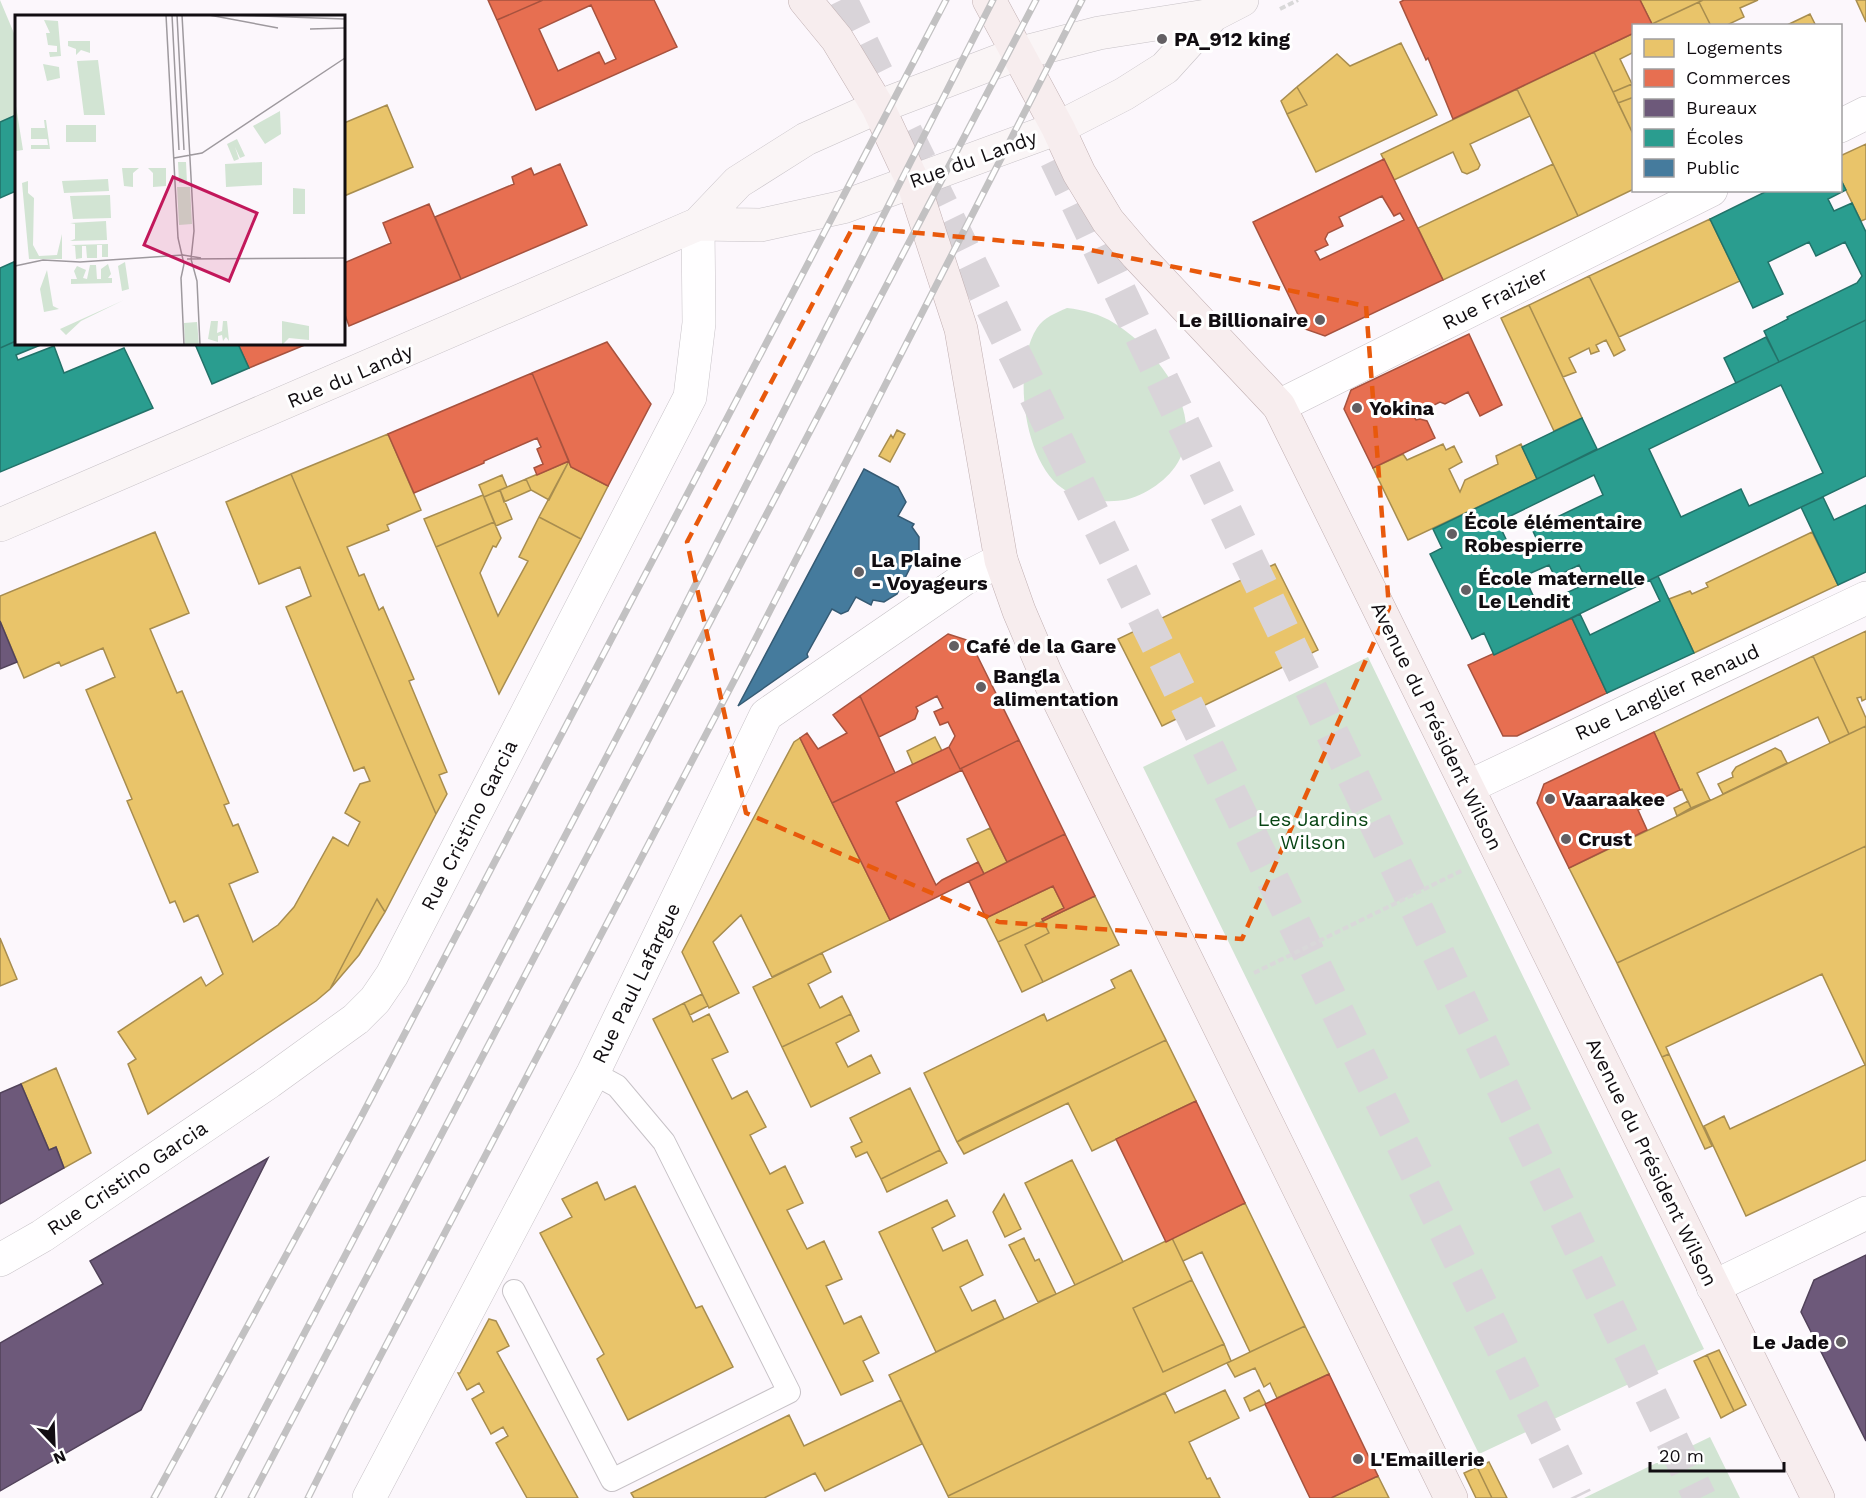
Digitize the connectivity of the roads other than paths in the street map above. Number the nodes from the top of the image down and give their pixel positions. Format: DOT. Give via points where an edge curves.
graph roads {
  1 [pos="805,0"];
  2 [pos="989,0"];
  3 [pos="1242,0"];
  4 [pos="1213,15"];
  5 [pos="1017,54"];
  6 [pos="878,107"];
  7 [pos="1866,113"];
  8 [pos="1842,125"];
  9 [pos="1058,128"];
  10 [pos="913,182"];
  11 [pos="1707,192"];
  12 [pos="698,224"];
  13 [pos="1279,406"];
  14 [pos="0,525"];
  15 [pos="1001,560"];
  16 [pos="1866,598"];
  17 [pos="1468,787"];
  18 [pos="592,1073"];
  19 [pos="1866,1213"];
  20 [pos="0,1260"];
  21 [pos="1713,1287"];
  22 [pos="514,1291"];
  23 [pos="369,1498"];
  24 [pos="1451,1498"];
  25 [pos="1818,1498"];
  1 -- 6 [label="main road" via="837,39"];
  2 -- 5 [label="main road, Avenue du Président Wilson"];
  3 -- 4 [label="main road, Rue du Landy"];
  4 -- 5 [label="main road, Rue du Landy" via="1099,33"];
  4 -- 9 [label="main road, Rue du Landy" via="1166,68"];
  5 -- 6 [label="main road, Rue du Landy"];
  5 -- 9 [label="main road, Avenue du Président Wilson"];
  6 -- 10 [label="main road"];
  6 -- 12 [label="main road, Rue du Landy" via="806,139 738,182"];
  7 -- 8 [label="street"];
  9 -- 10 [label="main road, Rue du Landy"];
  9 -- 13 [label="main road, Avenue du Président Wilson" via="1108,221"];
  10 -- 12 [label="main road, Rue du Landy" via="843,207 761,225"];
  10 -- 15 [label="main road" via="961,329"];
  11 -- 13 [label="street, Rue Fraizier"];
  12 -- 14 [label="main road, Rue du Landy"];
  12 -- 20 [label="street, Rue Cristino Garcia" via="699,323 690,397 392,975 356,1019 260,1089 42,1236"];
  13 -- 17 [label="main road, Avenue du Président Wilson"];
  15 -- 18 [label="street, Rue Paul Lafargue" via="964,579 766,715"];
  15 -- 24 [label="main road" via="1045,672"];
  16 -- 17 [label="street, Rue Langlier Renaud"];
  17 -- 21 [label="main road, Avenue du Président Wilson"];
  18 -- 22 [label="lane" via="617,1086 664,1142 789,1392 612,1480"];
  18 -- 23 [label="street, Rue Paul Lafargue"];
  19 -- 21 [label="street"];
  21 -- 25 [label="main road, Avenue du Président Wilson"];
}
